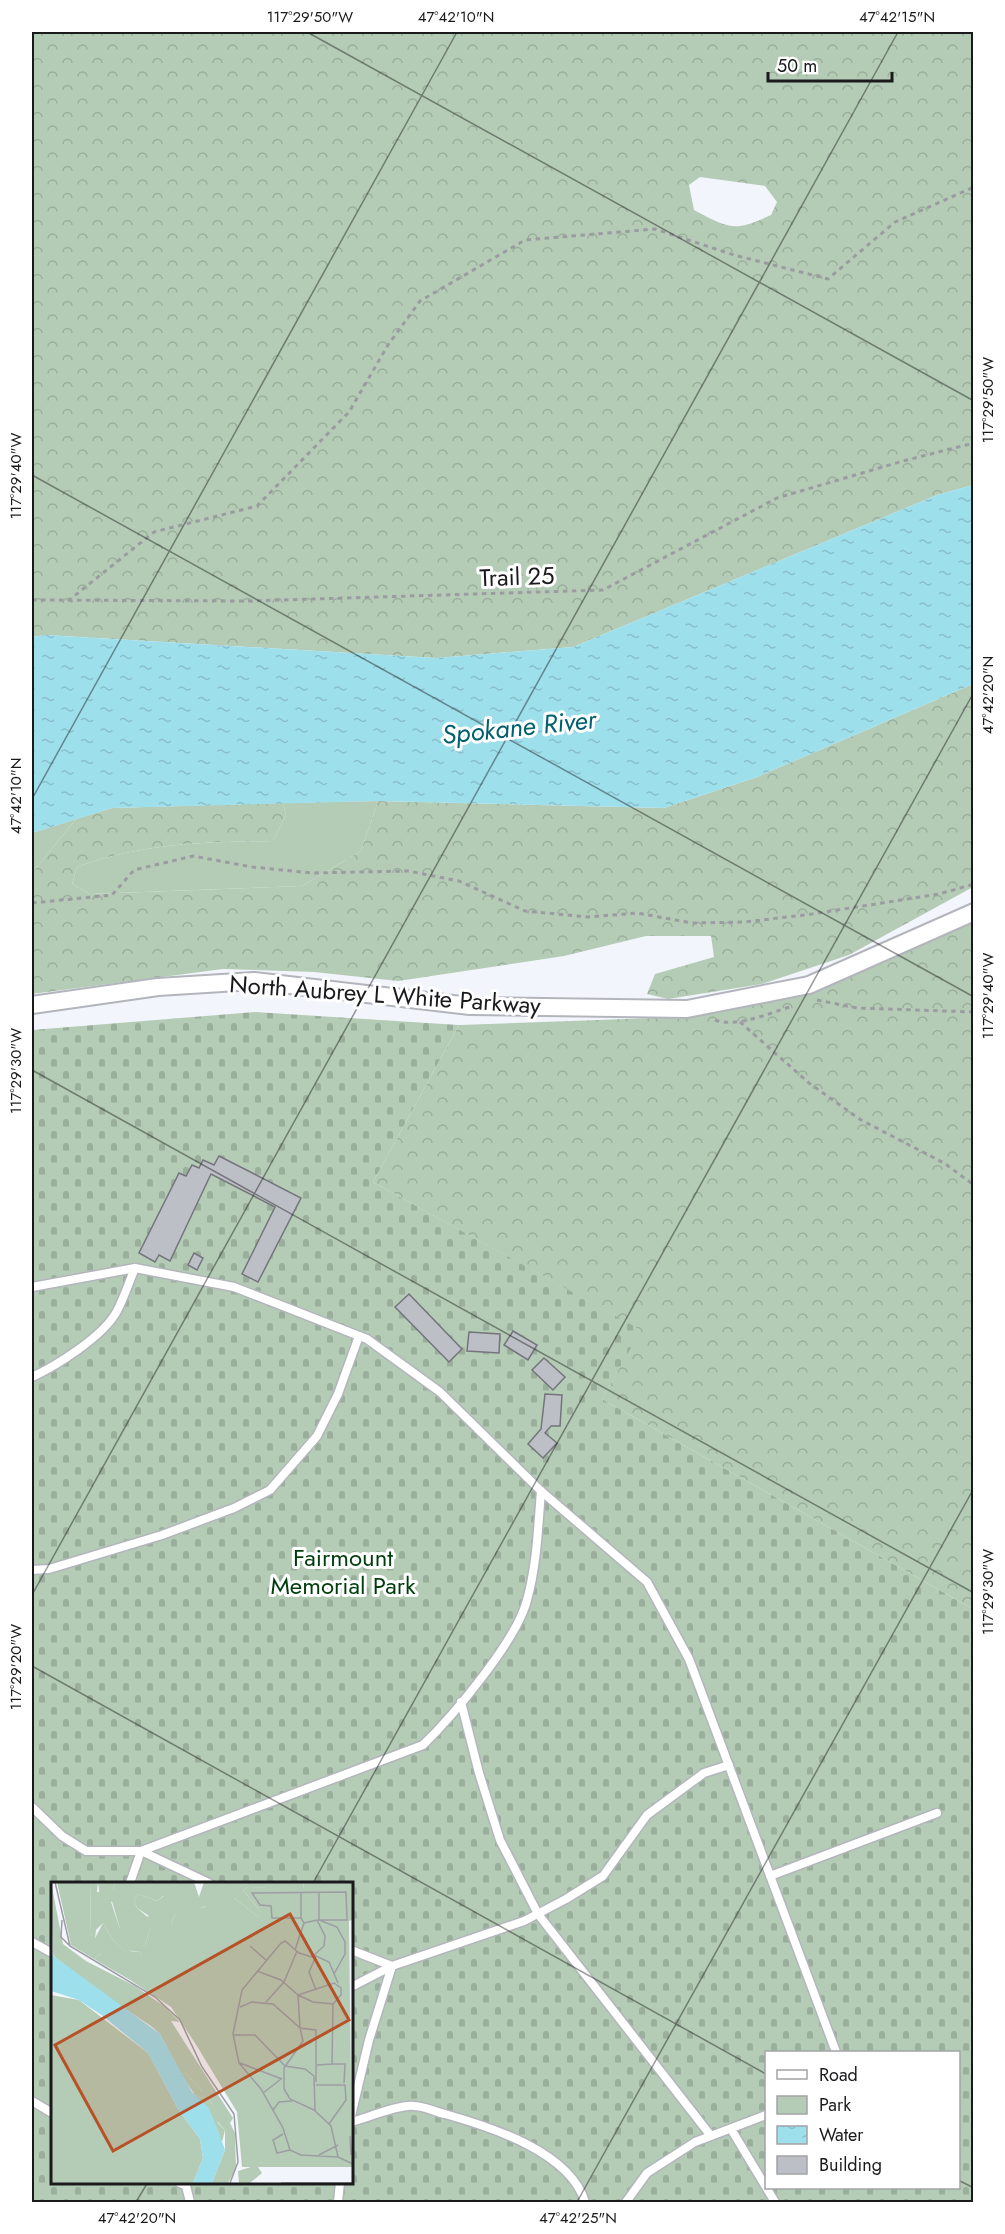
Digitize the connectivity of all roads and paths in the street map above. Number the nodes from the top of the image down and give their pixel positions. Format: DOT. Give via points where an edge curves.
graph roads {
  1 [pos="974,187"];
  2 [pos="974,443"];
  3 [pos="32,600"];
  4 [pos="68,601"];
  5 [pos="974,884"];
  6 [pos="32,903"];
  7 [pos="974,912"];
  8 [pos="807,1003"];
  9 [pos="32,1005"];
  10 [pos="797,1005"];
  11 [pos="776,1011"];
  12 [pos="974,1012"];
  13 [pos="740,1021"];
  14 [pos="974,1185"];
  15 [pos="135,1268"];
  16 [pos="32,1287"];
  17 [pos="359,1336"];
  18 [pos="32,1377"];
  19 [pos="541,1491"];
  20 [pos="32,1570"];
  21 [pos="461,1702"];
  22 [pos="729,1765"];
  23 [pos="32,1808"];
  24 [pos="937,1813"];
  25 [pos="141,1851"];
  26 [pos="770,1876"];
  27 [pos="130,1882"];
  28 [pos="207,1882"];
  29 [pos="538,1914"];
  30 [pos="32,1942"];
  31 [pos="352,1950"];
  32 [pos="51,1952"];
  33 [pos="392,1966"];
  34 [pos="352,1986"];
  35 [pos="836,2051"];
  36 [pos="32,2101"];
  37 [pos="352,2111"];
  38 [pos="51,2112"];
  39 [pos="765,2115"];
  40 [pos="352,2122"];
  41 [pos="731,2128"];
  42 [pos="711,2136"];
  43 [pos="185,2183"];
  44 [pos="340,2183"];
  45 [pos="765,2185"];
  46 [pos="767,2189"];
  47 [pos="190,2202"];
  48 [pos="338,2202"];
  49 [pos="585,2202"];
  50 [pos="626,2202"];
  51 [pos="775,2202"];
  1 -- 4 [label="path" via="895,222 828,279 734,255 655,229 525,240 420,301 388,345 350,412 257,506 154,532"];
  2 -- 4 [label="path, Trail 25" via="777,498 603,590 249,601"];
  3 -- 4 [label="path, Trail 25"];
  5 -- 6 [label="path" via="939,894 812,914 692,923 637,913 588,917 525,911 459,881 408,871 312,873 193,856 134,870 112,895"];
  7 -- 9 [label="street, North Aubrey L White Parkway" via="809,985 687,1009 470,1006 254,981 158,987"];
  8 -- 12 [label="path" via="818,1000 857,1008"];
  10 -- 11 [label="path"];
  13 -- 14 [label="path" via="809,1083 861,1120 944,1163"];
  15 -- 16 [label="lane"];
  15 -- 17 [label="lane" via="234,1287"];
  15 -- 18 [label="lane" via="116,1314 85,1344"];
  17 -- 19 [label="lane" via="440,1392"];
  17 -- 20 [label="lane" via="338,1394 317,1436 270,1490 162,1535 49,1569"];
  19 -- 21 [label="lane" via="527,1603 509,1640"];
  19 -- 22 [label="lane" via="646,1582 689,1659"];
  21 -- 25 [label="lane" via="423,1745"];
  21 -- 29 [label="lane" via="500,1840"];
  22 -- 26 [label="lane"];
  22 -- 29 [label="lane" via="704,1773 646,1815 603,1876"];
  23 -- 25 [label="lane" via="62,1836 86,1851"];
  24 -- 26 [label="lane"];
  25 -- 27 [label="lane"];
  25 -- 28 [label="lane"];
  26 -- 35 [label="lane"];
  29 -- 33 [label="lane"];
  29 -- 42 [label="lane"];
  30 -- 32 [label="lane"];
  31 -- 33 [label="lane"];
  33 -- 34 [label="lane"];
  33 -- 37 [label="lane"];
  36 -- 38 [label="lane"];
  39 -- 41 [label="lane"];
  40 -- 49 [label="lane" via="412,2105 516,2138 562,2167"];
  41 -- 42 [label="lane"];
  41 -- 45 [label="lane"];
  42 -- 50 [label="lane" via="647,2173"];
  43 -- 47 [label="lane"];
  44 -- 48 [label="lane"];
  46 -- 51 [label="lane"];
}
